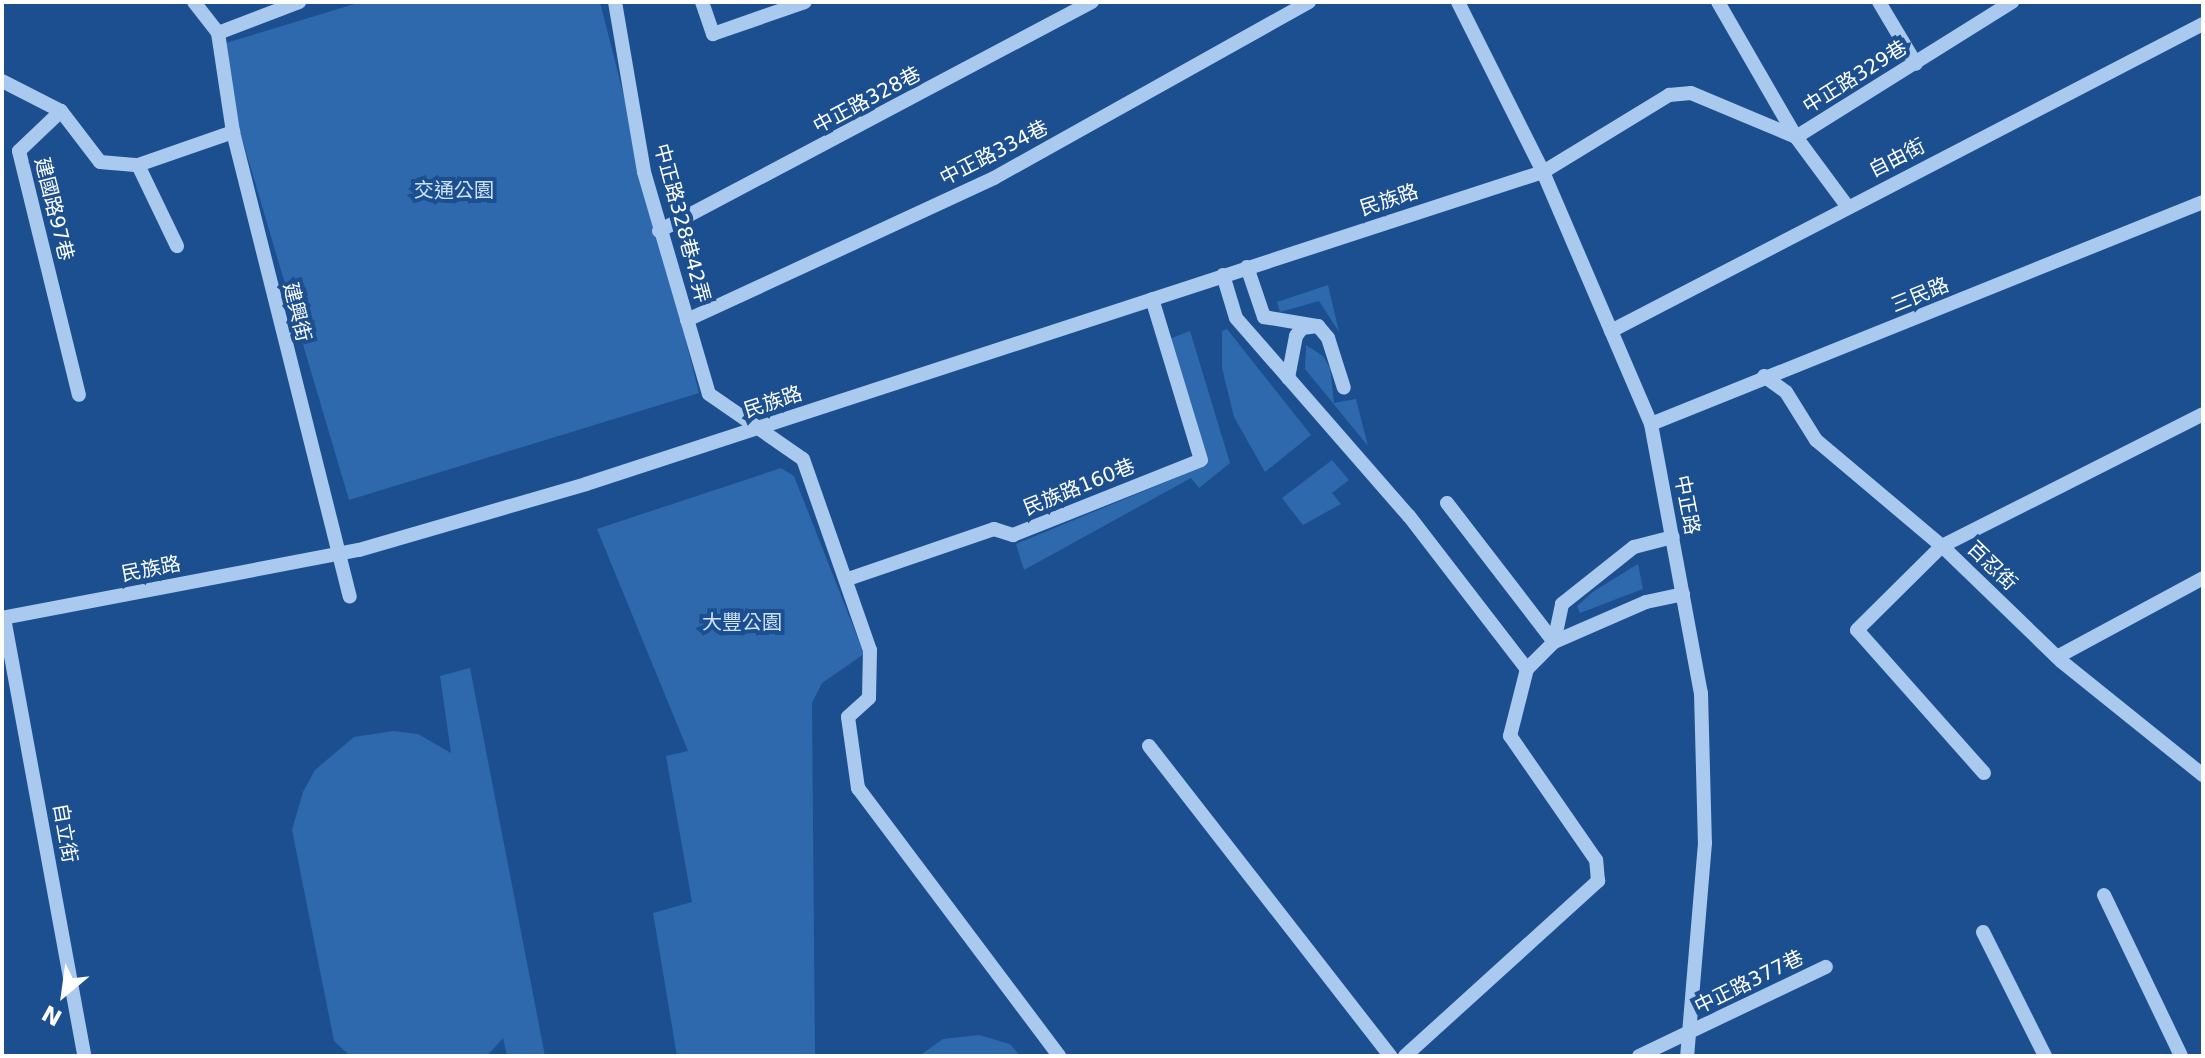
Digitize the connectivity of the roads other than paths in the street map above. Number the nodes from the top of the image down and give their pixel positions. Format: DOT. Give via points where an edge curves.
graph roads {
  1 [pos="194,2"];
  2 [pos="299,2"];
  3 [pos="615,2"];
  4 [pos="702,2"];
  5 [pos="805,2"];
  6 [pos="1092,2"];
  7 [pos="1309,2"];
  8 [pos="1458,2"];
  9 [pos="1718,2"];
  10 [pos="1879,2"];
  11 [pos="2012,2"];
  12 [pos="2203,24"];
  13 [pos="218,33"];
  14 [pos="1916,64"];
  15 [pos="2,81"];
  16 [pos="61,111"];
  17 [pos="233,132"];
  18 [pos="1796,137"];
  19 [pos="138,165"];
  20 [pos="1543,172"];
  21 [pos="2203,202"];
  22 [pos="1847,206"];
  23 [pos="659,231"];
  24 [pos="177,246"];
  25 [pos="1247,267"];
  26 [pos="1223,275"];
  27 [pos="1152,299"];
  28 [pos="687,320"];
  29 [pos="1318,326"];
  30 [pos="1611,331"];
  31 [pos="1764,376"];
  32 [pos="1288,378"];
  33 [pos="1344,388"];
  34 [pos="79,395"];
  35 [pos="2203,414"];
  36 [pos="1651,424"];
  37 [pos="758,428"];
  38 [pos="1447,503"];
  39 [pos="1673,537"];
  40 [pos="1942,546"];
  41 [pos="336,555"];
  42 [pos="2203,578"];
  43 [pos="848,579"];
  44 [pos="1683,594"];
  45 [pos="350,597"];
  46 [pos="3,618"];
  47 [pos="1554,642"];
  48 [pos="2057,657"];
  49 [pos="1527,669"];
  50 [pos="1149,746"];
  51 [pos="1984,773"];
  52 [pos="2203,775"];
  53 [pos="2104,895"];
  54 [pos="1983,932"];
  55 [pos="1826,967"];
  56 [pos="1689,1032"];
  57 [pos="84,1056"];
  58 [pos="1059,1056"];
  59 [pos="1390,1056"];
  60 [pos="1405,1056"];
  61 [pos="1639,1056"];
  62 [pos="1687,1056"];
  63 [pos="2045,1056"];
  64 [pos="2181,1056"];
  1 -- 13 [label="street, 建興街"];
  2 -- 13 [label="street"];
  3 -- 23 [label="street, 中正路328巷42弄"];
  4 -- 5 [label="street" via="713,34"];
  6 -- 23 [label="street, 中正路328巷"];
  7 -- 28 [label="street, 中正路334巷" via="994,178"];
  8 -- 20 [label="street, 中正路"];
  9 -- 18 [label="street"];
  10 -- 14 [label="street"];
  11 -- 14 [label="street, 中正路329巷"];
  12 -- 22 [label="street, 自由街"];
  13 -- 17 [label="street, 建興街"];
  14 -- 18 [label="street, 中正路329巷"];
  15 -- 16 [label="street"];
  16 -- 19 [label="street" via="100,162"];
  16 -- 34 [label="street, 建國路97巷" via="19,151"];
  17 -- 19 [label="street"];
  17 -- 41 [label="street, 建興街"];
  18 -- 20 [label="street, 中正路329巷" via="1691,93 1669,95"];
  18 -- 22 [label="street"];
  19 -- 24 [label="street"];
  20 -- 25 [label="street, 民族路"];
  20 -- 30 [label="street, 中正路"];
  21 -- 31 [label="street, 三民路"];
  22 -- 30 [label="street, 自由街"];
  23 -- 28 [label="street, 中正路328巷42弄"];
  25 -- 26 [label="street, 民族路"];
  25 -- 29 [label="street" via="1264,317"];
  26 -- 27 [label="street, 民族路"];
  26 -- 32 [label="street" via="1236,318"];
  27 -- 37 [label="street, 民族路"];
  27 -- 43 [label="street, 民族路160巷" via="1201,460 1013,535 994,529"];
  28 -- 37 [label="street, 中正路328巷42弄" via="709,394"];
  29 -- 32 [label="street" via="1302,328 1296,336"];
  29 -- 33 [label="street" via="1328,338"];
  30 -- 36 [label="street, 中正路"];
  31 -- 36 [label="street, 三民路"];
  31 -- 40 [label="street, 百忍街" via="1786,392 1816,440"];
  32 -- 49 [label="street" via="1409,516"];
  35 -- 40 [label="street"];
  36 -- 39 [label="street, 中正路"];
  37 -- 41 [label="street, 民族路" via="586,484"];
  37 -- 43 [label="street" via="803,459"];
  38 -- 47 [label="street"];
  39 -- 44 [label="street, 中正路"];
  39 -- 47 [label="street" via="1634,547 1562,604"];
  40 -- 48 [label="street, 百忍街"];
  40 -- 51 [label="street" via="1857,630"];
  41 -- 45 [label="street, 建興街"];
  41 -- 46 [label="street, 民族路"];
  42 -- 48 [label="street"];
  43 -- 58 [label="street" via="870,650 869,698 848,717 858,788"];
  44 -- 47 [label="street" via="1646,602"];
  44 -- 56 [label="street, 中正路" via="1701,693 1705,843"];
  46 -- 57 [label="street, 自立街"];
  47 -- 49 [label="street"];
  48 -- 52 [label="street, 百忍街"];
  49 -- 60 [label="street" via="1510,736 1596,860 1598,881"];
  50 -- 59 [label="street"];
  53 -- 64 [label="street"];
  54 -- 63 [label="street"];
  55 -- 56 [label="street, 中正路377巷"];
  56 -- 61 [label="street, 中正路377巷"];
  56 -- 62 [label="street, 中正路"];
}
